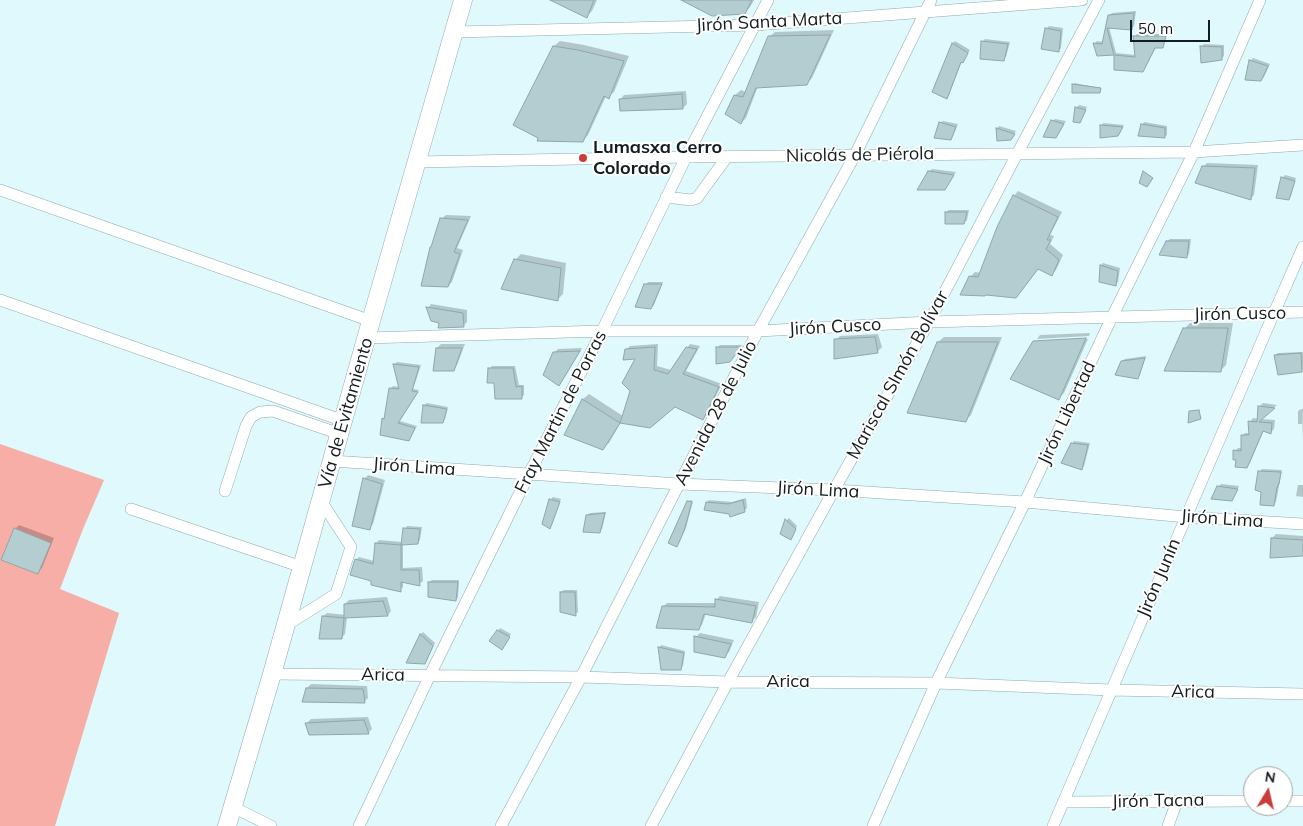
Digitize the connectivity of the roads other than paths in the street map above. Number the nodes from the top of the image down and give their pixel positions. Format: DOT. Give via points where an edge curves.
graph roads {
  1 [pos="463,0"];
  2 [pos="768,0"];
  3 [pos="931,0"];
  4 [pos="1082,0"];
  5 [pos="1098,0"];
  6 [pos="1260,0"];
  7 [pos="925,12"];
  8 [pos="755,25"];
  9 [pos="454,32"];
  10 [pos="1303,145"];
  11 [pos="1194,152"];
  12 [pos="1016,154"];
  13 [pos="854,156"];
  14 [pos="686,157"];
  15 [pos="727,157"];
  16 [pos="416,162"];
  17 [pos="0,190"];
  18 [pos="666,197"];
  19 [pos="1303,247"];
  20 [pos="0,300"];
  21 [pos="1303,312"];
  22 [pos="1274,313"];
  23 [pos="1112,317"];
  24 [pos="929,322"];
  25 [pos="369,330"];
  26 [pos="758,331"];
  27 [pos="602,332"];
  28 [pos="342,427"];
  29 [pos="332,461"];
  30 [pos="529,474"];
  31 [pos="679,484"];
  32 [pos="834,490"];
  33 [pos="225,491"];
  34 [pos="321,501"];
  35 [pos="1025,502"];
  36 [pos="131,509"];
  37 [pos="1186,517"];
  38 [pos="1303,524"];
  39 [pos="302,567"];
  40 [pos="285,626"];
  41 [pos="272,674"];
  42 [pos="430,675"];
  43 [pos="582,677"];
  44 [pos="728,682"];
  45 [pos="936,683"];
  46 [pos="1111,690"];
  47 [pos="1303,694"];
  48 [pos="1178,801"];
  49 [pos="1243,801"];
  50 [pos="1063,802"];
  51 [pos="233,807"];
  52 [pos="227,826"];
  53 [pos="271,826"];
  54 [pos="359,826"];
  55 [pos="502,826"];
  56 [pos="651,826"];
  57 [pos="874,826"];
  58 [pos="1053,826"];
  59 [pos="1168,826"];
  1 -- 9 [label="highway, Vía de Evitamiento"];
  2 -- 8 [label="street, Fray Martin de Porras"];
  3 -- 7 [label="street, Avenida 28 de Julio"];
  4 -- 7 [label="street, Jirón Santa Marta"];
  5 -- 12 [label="street, Mariscal SImón Bolívar"];
  6 -- 11 [label="street, Jirón Libertad"];
  7 -- 8 [label="street, Jirón Santa Marta"];
  7 -- 13 [label="street, Avenida 28 de Julio"];
  8 -- 9 [label="street, Jirón Santa Marta"];
  8 -- 14 [label="street, Fray Martin de Porras"];
  9 -- 16 [label="highway, Vía de Evitamiento"];
  10 -- 11 [label="street, Nicolás de Piérola"];
  11 -- 12 [label="street, Nicolás de Piérola"];
  11 -- 23 [label="street, Jirón Libertad"];
  12 -- 13 [label="street, Nicolás de Piérola"];
  12 -- 24 [label="street, Mariscal SImón Bolívar"];
  13 -- 15 [label="street, Nicolás de Piérola"];
  13 -- 26 [label="street, Avenida 28 de Julio"];
  14 -- 15 [label="street, Nicolás de Piérola"];
  14 -- 16 [label="street, Nicolás de Piérola"];
  14 -- 18 [label="street, Fray Martin de Porras"];
  15 -- 18 [label="street" via="697,198"];
  16 -- 25 [label="highway, Vía de Evitamiento"];
  17 -- 25 [label="street"];
  18 -- 27 [label="street, Fray Martin de Porras"];
  19 -- 22 [label="street, Jirón Junín"];
  20 -- 28 [label="street"];
  21 -- 22 [label="street, Jirón Cusco"];
  22 -- 23 [label="street, Jirón Cusco"];
  22 -- 37 [label="street, Jirón Junín"];
  23 -- 24 [label="street, Jirón Cusco"];
  23 -- 35 [label="street, Jirón Libertad"];
  24 -- 26 [label="street, Jirón Cusco"];
  24 -- 32 [label="street, Mariscal SImón Bolívar"];
  25 -- 27 [label="street, Jirón Cusco"];
  25 -- 28 [label="highway, Vía de Evitamiento"];
  26 -- 27 [label="street, Jirón Cusco"];
  26 -- 31 [label="street, Avenida 28 de Julio"];
  27 -- 30 [label="street, Fray Martin de Porras"];
  28 -- 29 [label="highway, Vía de Evitamiento"];
  28 -- 33 [label="street" via="273,410 260,412 251,417 246,426"];
  29 -- 30 [label="street, Jirón Lima"];
  29 -- 34 [label="highway, Vía de Evitamiento"];
  30 -- 31 [label="street, Jirón Lima"];
  30 -- 42 [label="street, Fray Martin de Porras"];
  31 -- 32 [label="street, Jirón Lima"];
  31 -- 43 [label="street, Avenida 28 de Julio"];
  32 -- 35 [label="street, Jirón Lima"];
  32 -- 44 [label="street, Mariscal SImón Bolívar"];
  34 -- 39 [label="highway, Vía de Evitamiento"];
  34 -- 40 [label="street" via="351,547 336,594"];
  35 -- 37 [label="street, Jirón Lima"];
  35 -- 45 [label="street, Jirón Libertad"];
  36 -- 39 [label="street"];
  37 -- 38 [label="street, Jirón Lima"];
  37 -- 46 [label="street, Jirón Junín"];
  39 -- 40 [label="highway, Vía de Evitamiento"];
  40 -- 41 [label="highway, Vía de Evitamiento"];
  41 -- 42 [label="street, Arica"];
  41 -- 51 [label="highway, Vía de Evitamiento"];
  42 -- 43 [label="street, Arica"];
  42 -- 54 [label="street, Fray Martin de Porras"];
  43 -- 44 [label="street, Arica"];
  43 -- 55 [label="street, Avenida 28 de Julio"];
  44 -- 45 [label="street, Arica"];
  44 -- 56 [label="street, Mariscal SImón Bolívar"];
  45 -- 46 [label="street, Arica"];
  45 -- 57 [label="street, Jirón Libertad"];
  46 -- 47 [label="street, Arica"];
  46 -- 50 [label="street, Jirón Junín"];
  48 -- 49 [label="street, Jirón Tacna"];
  48 -- 50 [label="street, Jirón Tacna"];
  48 -- 59 [label="street"];
  50 -- 58 [label="street, Jirón Junín"];
  51 -- 52 [label="highway, Vía de Evitamiento"];
  51 -- 53 [label="street"];
}
